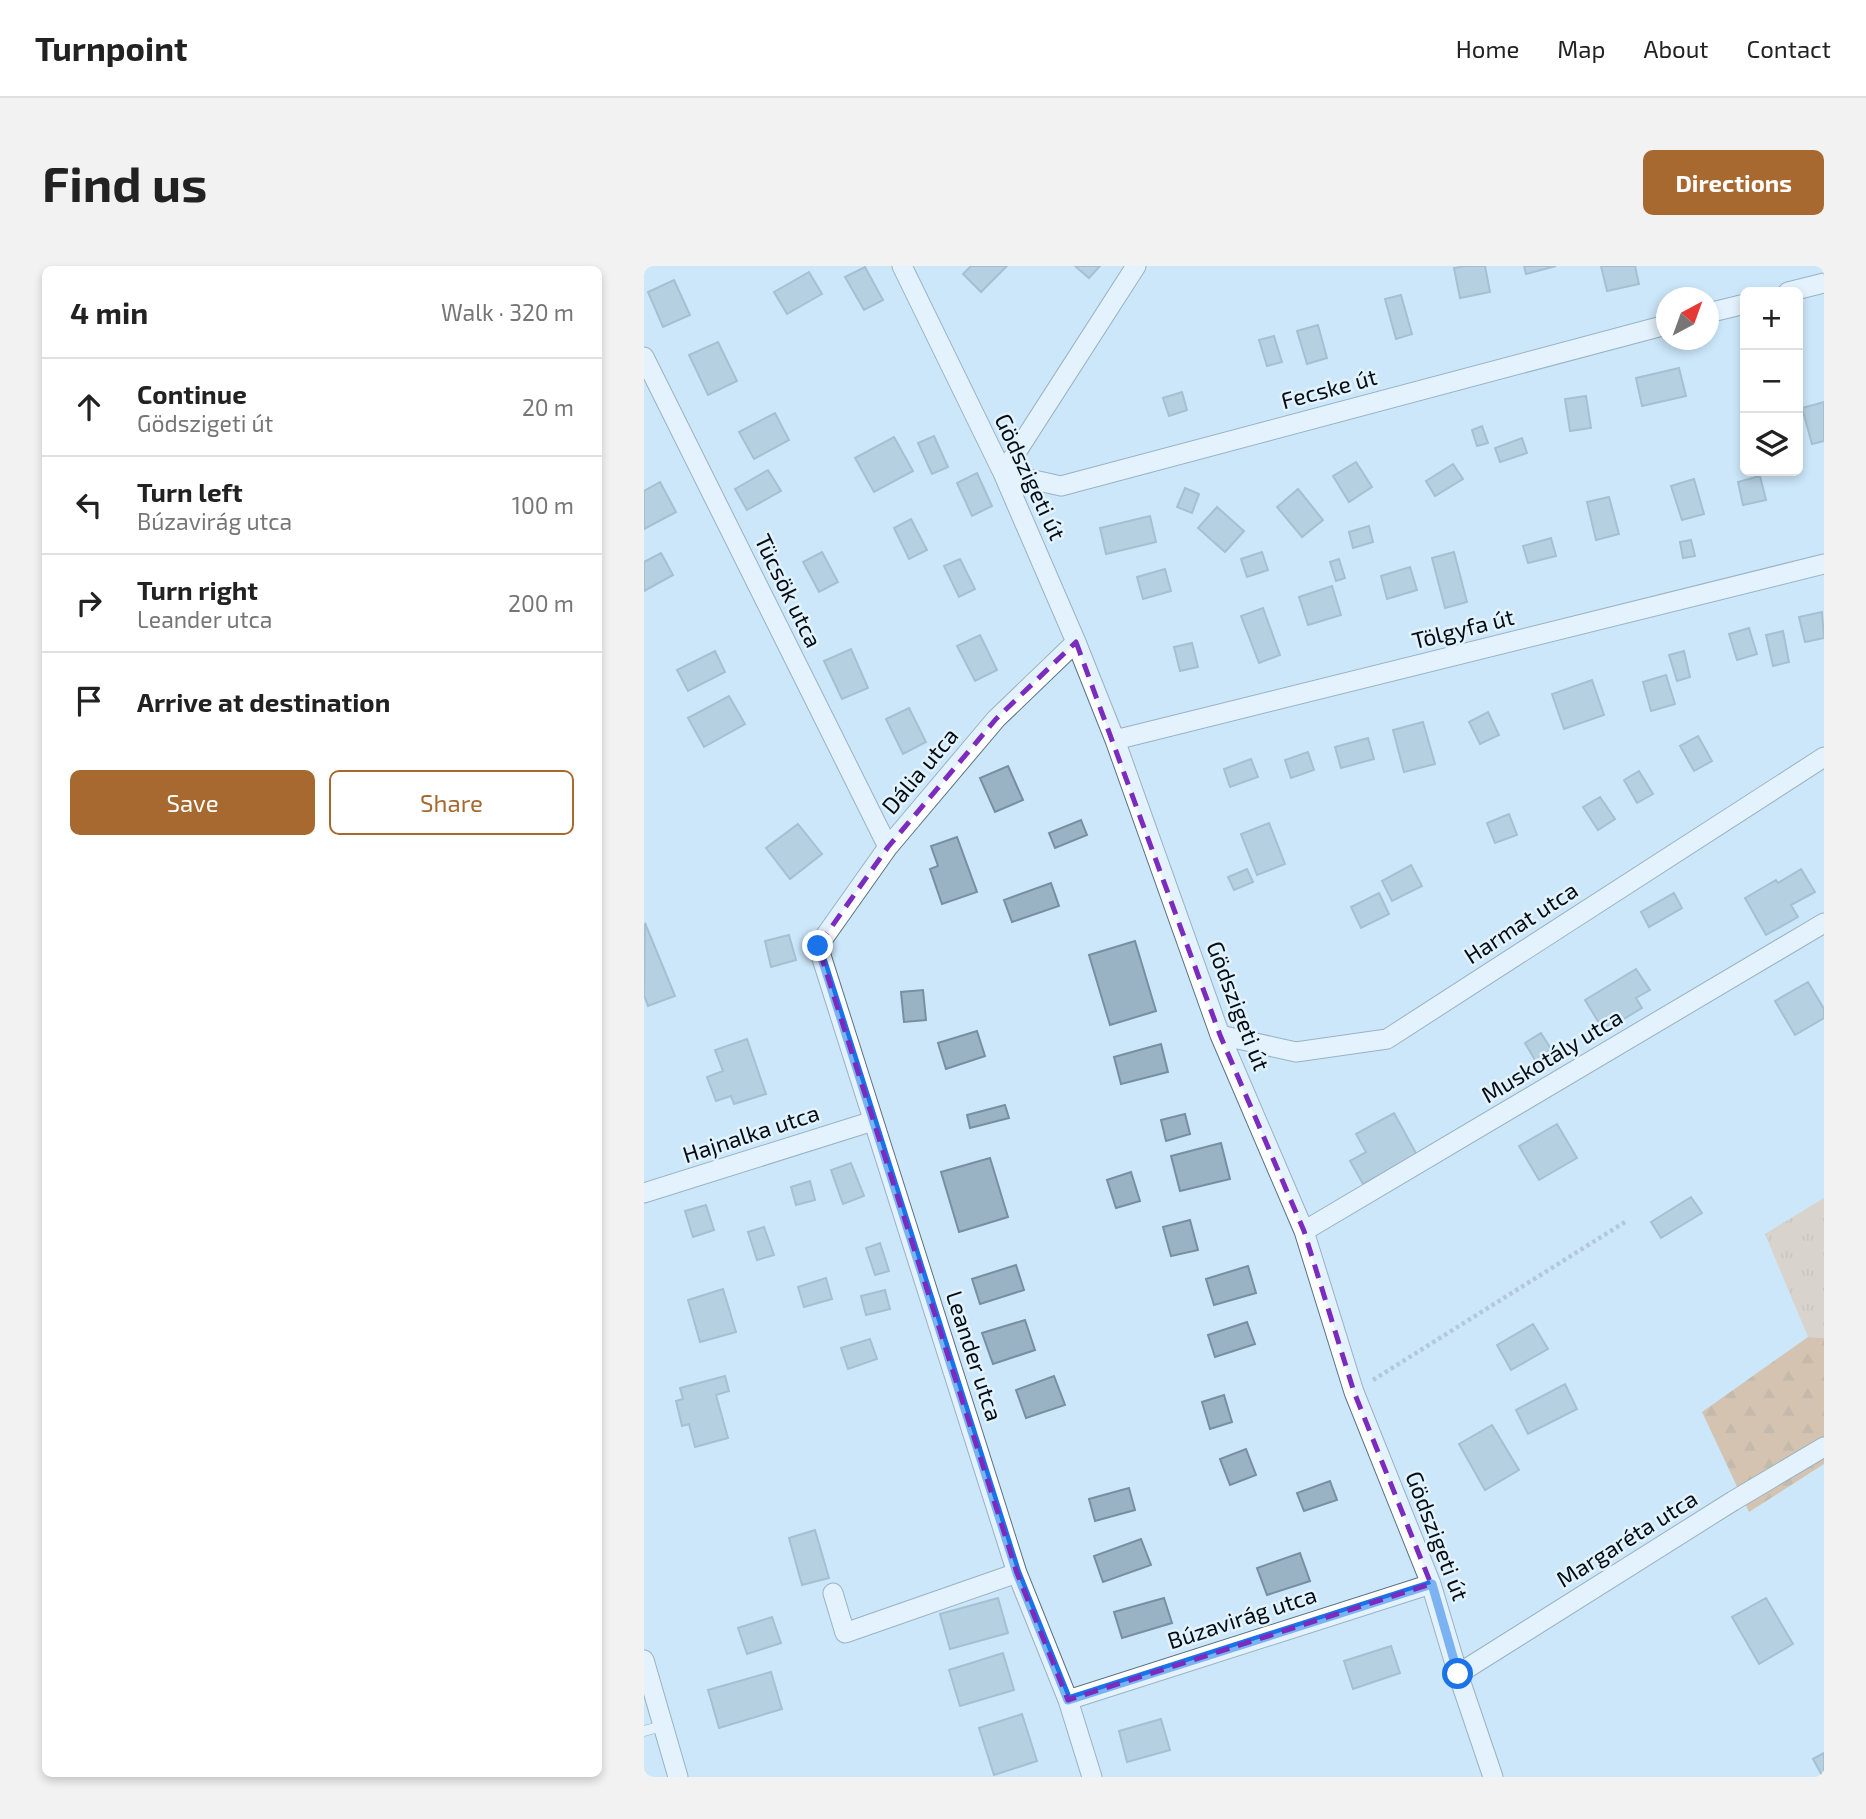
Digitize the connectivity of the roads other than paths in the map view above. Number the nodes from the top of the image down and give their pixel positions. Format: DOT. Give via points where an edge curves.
graph roads {
  1 [pos="902,266"];
  2 [pos="1136,266"];
  3 [pos="1824,283"];
  4 [pos="1803,288"];
  5 [pos="1740,305"];
  6 [pos="1719,310"];
  7 [pos="1656,328"];
  8 [pos="644,357"];
  9 [pos="1003,473"];
  10 [pos="1824,564"];
  11 [pos="1076,642"];
  12 [pos="1115,740"];
  13 [pos="1824,757"];
  14 [pos="888,847"];
  15 [pos="1824,923"];
  16 [pos="818,946"];
  17 [pos="1220,1035"];
  18 [pos="873,1121"];
  19 [pos="644,1193"];
  20 [pos="1304,1231"];
  21 [pos="1824,1447"];
  22 [pos="1017,1573"];
  23 [pos="1432,1584"];
  24 [pos="833,1593"];
  25 [pos="644,1660"];
  26 [pos="1458,1674"];
  27 [pos="1068,1700"];
  28 [pos="654,1729"];
  29 [pos="678,1777"];
  30 [pos="1093,1777"];
  31 [pos="1493,1777"];
  1 -- 9 [label="street, Gödszigeti út"];
  2 -- 9 [label="street"];
  3 -- 4 [label="street"];
  5 -- 6 [label="street"];
  7 -- 9 [label="street, Fecske út" via="1061,486"];
  8 -- 14 [label="street, Tücsök utca"];
  9 -- 11 [label="street, Gödszigeti út"];
  10 -- 12 [label="street, Tölgyfa út"];
  11 -- 12 [label="street, Gödszigeti út"];
  11 -- 14 [label="street, Dália utca" via="996,719"];
  12 -- 17 [label="street, Gödszigeti út"];
  13 -- 17 [label="street, Harmat utca" via="1387,1039 1296,1052"];
  14 -- 16 [label="street, Dália utca"];
  15 -- 20 [label="street, Muskotály utca"];
  16 -- 18 [label="street, Leander utca"];
  17 -- 20 [label="street, Gödszigeti út"];
  18 -- 19 [label="street, Hajnalka utca"];
  18 -- 22 [label="street, Leander utca"];
  20 -- 23 [label="street, Gödszigeti út" via="1354,1392"];
  21 -- 26 [label="street, Margaréta utca"];
  22 -- 24 [label="street" via="845,1633"];
  22 -- 27 [label="street, Leander utca"];
  23 -- 26 [label="street, Gödszigeti út"];
  23 -- 27 [label="street, Búzavirág utca"];
  25 -- 28 [label="street"];
  26 -- 31 [label="street, Gödszigeti út"];
  27 -- 30 [label="street, Leander utca"];
  28 -- 29 [label="street"];
}
